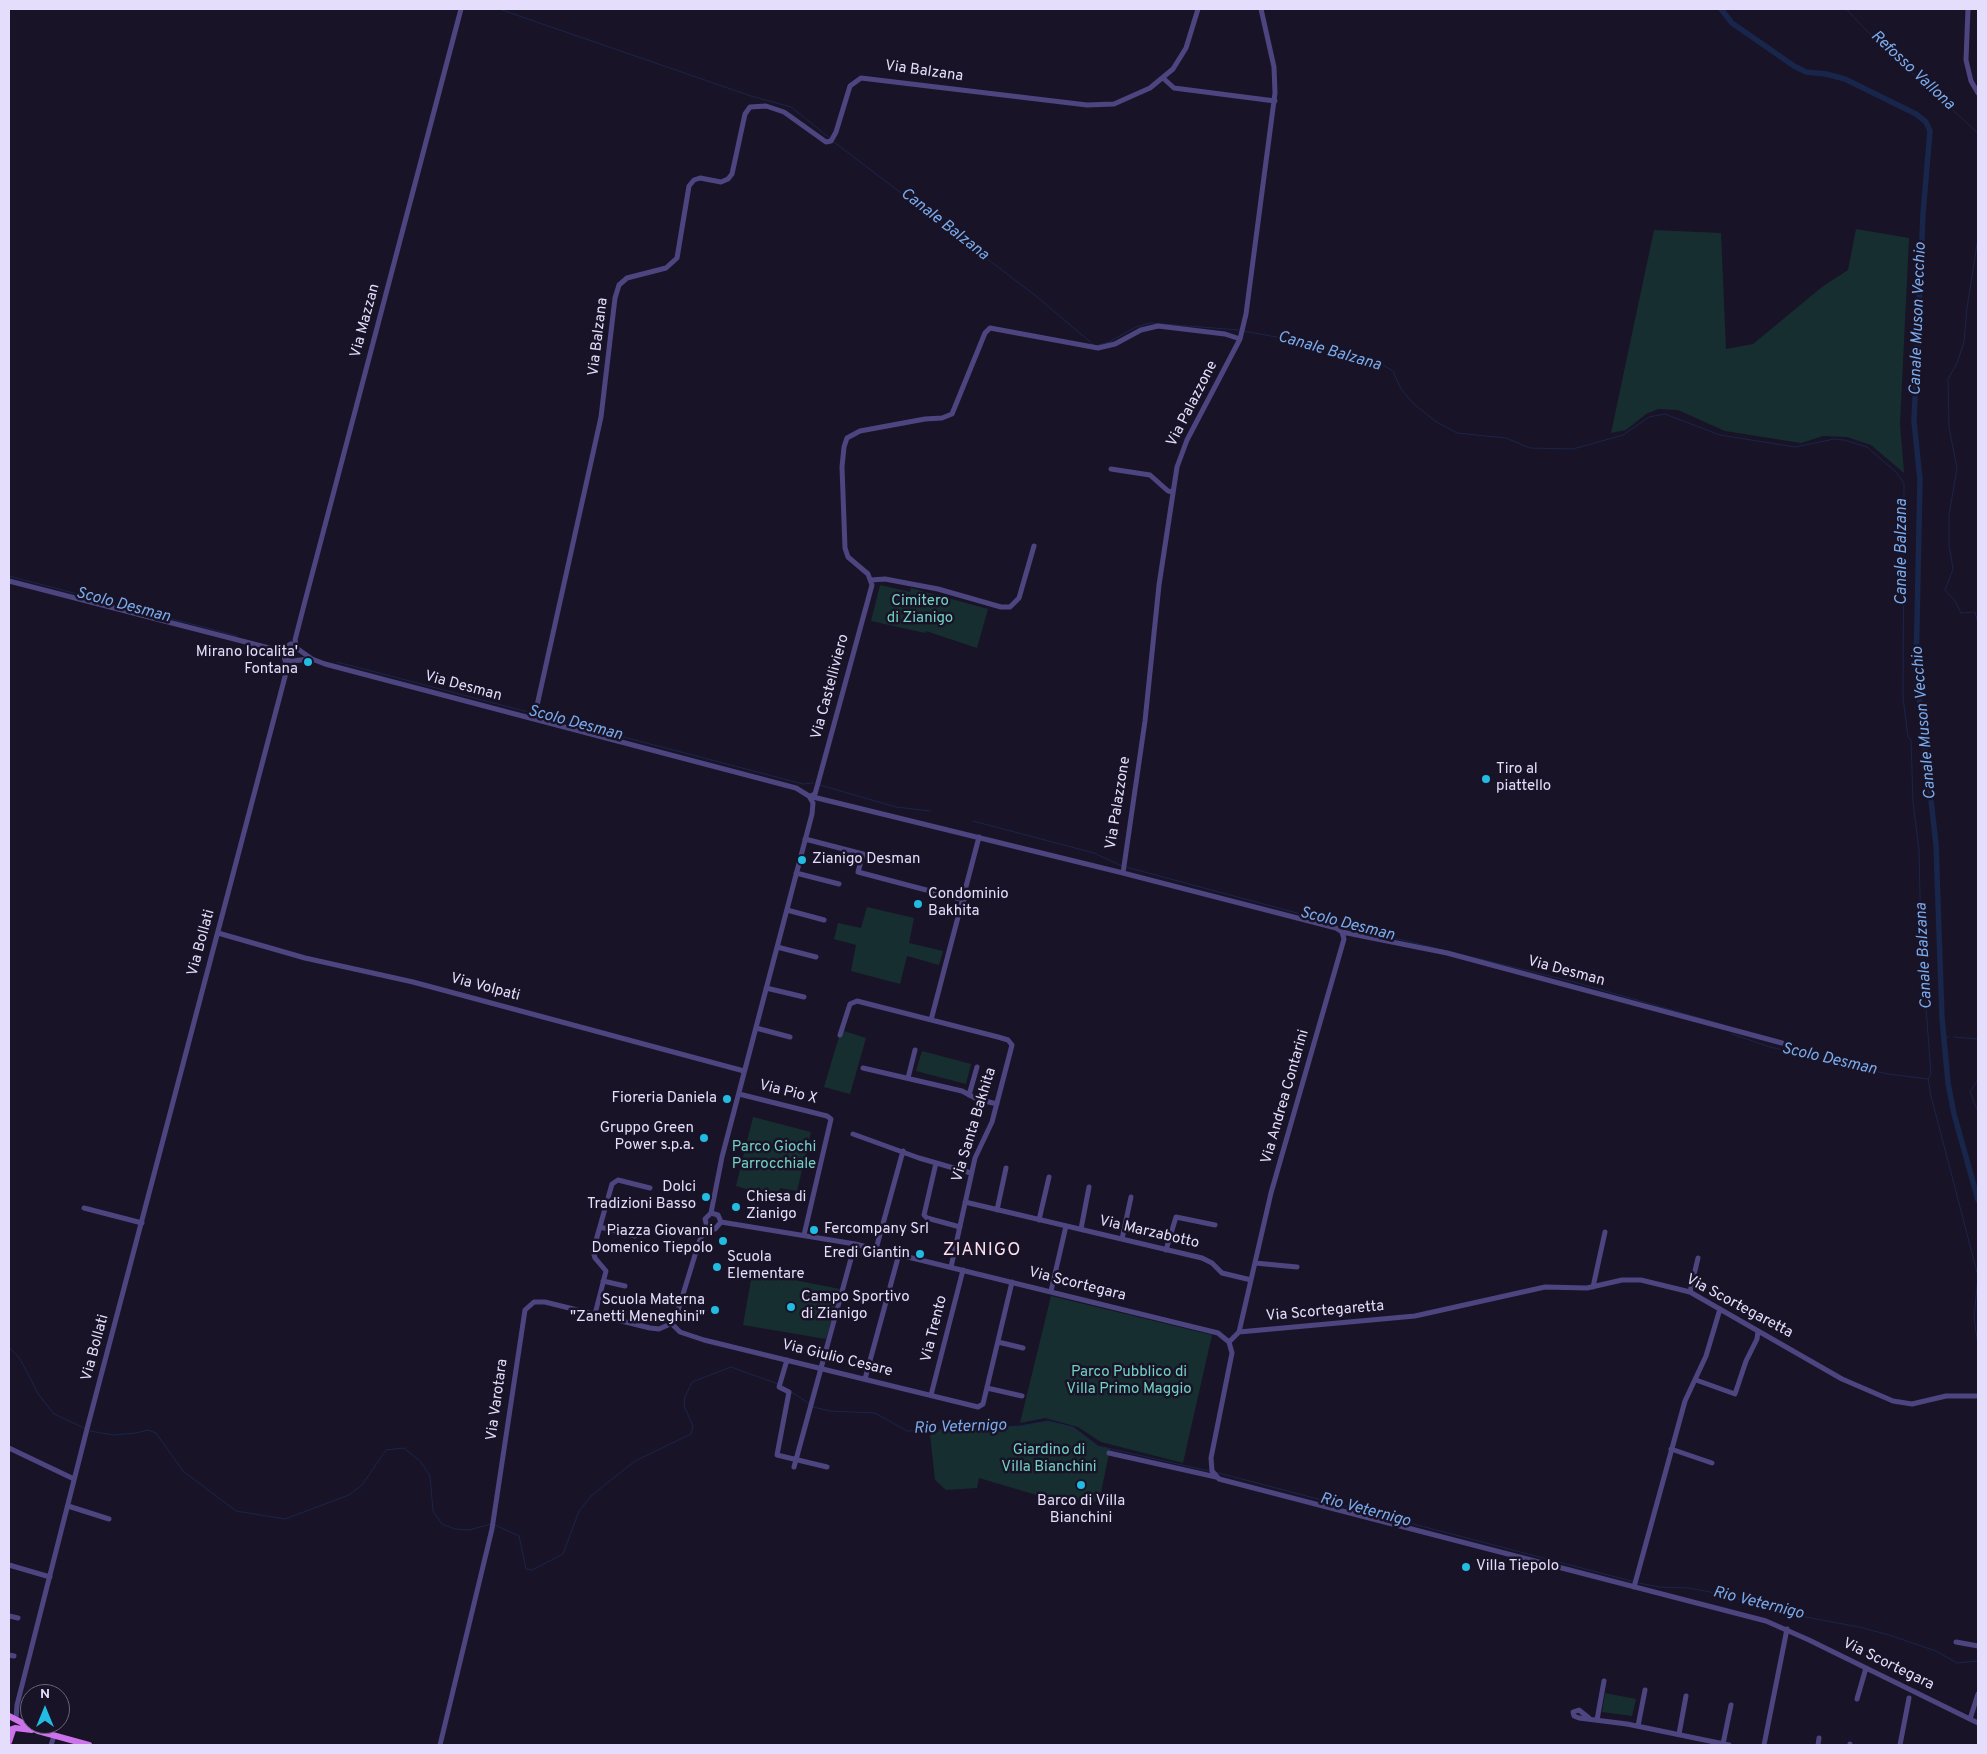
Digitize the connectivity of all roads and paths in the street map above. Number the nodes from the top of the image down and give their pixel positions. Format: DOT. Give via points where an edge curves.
graph roads {
  1 [pos="461,9"];
  2 [pos="1198,9"];
  3 [pos="1262,9"];
  4 [pos="1968,9"];
  5 [pos="1163,78"];
  6 [pos="1978,93"];
  7 [pos="1275,101"];
  8 [pos="1242,333"];
  9 [pos="1111,469"];
  10 [pos="1173,492"];
  11 [pos="1034,546"];
  12 [pos="871,580"];
  13 [pos="9,581"];
  14 [pos="295,640"];
  15 [pos="288,646"];
  16 [pos="273,649"];
  17 [pos="298,650"];
  18 [pos="285,657"];
  19 [pos="312,659"];
  20 [pos="296,660"];
  21 [pos="287,669"];
  22 [pos="535,715"];
  23 [pos="809,796"];
  24 [pos="979,837"];
  25 [pos="805,839"];
  26 [pos="1122,871"];
  27 [pos="796,872"];
  28 [pos="839,884"];
  29 [pos="964,900"];
  30 [pos="787,910"];
  31 [pos="824,920"];
  32 [pos="218,931"];
  33 [pos="1342,932"];
  34 [pos="777,947"];
  35 [pos="816,957"];
  36 [pos="766,988"];
  37 [pos="804,997"];
  38 [pos="931,1020"];
  39 [pos="756,1028"];
  40 [pos="840,1035"];
  41 [pos="790,1037"];
  42 [pos="1782,1043"];
  43 [pos="915,1050"];
  44 [pos="976,1067"];
  45 [pos="863,1068"];
  46 [pos="744,1071"];
  47 [pos="908,1078"];
  48 [pos="739,1094"];
  49 [pos="970,1095"];
  50 [pos="997,1104"];
  51 [pos="853,1134"];
  52 [pos="903,1151"];
  53 [pos="936,1163"];
  54 [pos="1006,1168"];
  55 [pos="972,1173"];
  56 [pos="1049,1177"];
  57 [pos="1089,1187"];
  58 [pos="650,1188"];
  59 [pos="1131,1197"];
  60 [pos="965,1202"];
  61 [pos="84,1208"];
  62 [pos="997,1210"];
  63 [pos="711,1213"];
  64 [pos="1039,1220"];
  65 [pos="721,1222"];
  66 [pos="142,1223"];
  67 [pos="1215,1225"];
  68 [pos="1066,1226"];
  69 [pos="600,1227"];
  70 [pos="707,1227"];
  71 [pos="960,1227"];
  72 [pos="1081,1229"];
  73 [pos="1605,1232"];
  74 [pos="804,1235"];
  75 [pos="635,1236"];
  76 [pos="1122,1239"];
  77 [pos="855,1244"];
  78 [pos="876,1249"];
  79 [pos="1166,1250"];
  80 [pos="900,1254"];
  81 [pos="1698,1258"];
  82 [pos="1254,1263"];
  83 [pos="951,1267"];
  84 [pos="1297,1267"];
  85 [pos="963,1270"];
  86 [pos="1251,1280"];
  87 [pos="603,1281"];
  88 [pos="1012,1282"];
  89 [pos="624,1286"];
  90 [pos="1593,1287"];
  91 [pos="1051,1292"];
  92 [pos="1690,1292"];
  93 [pos="1720,1309"];
  94 [pos="595,1314"];
  95 [pos="671,1324"];
  96 [pos="1758,1331"];
  97 [pos="1239,1332"];
  98 [pos="998,1342"];
  99 [pos="1229,1342"];
  100 [pos="1023,1348"];
  101 [pos="787,1360"];
  102 [pos="820,1369"];
  103 [pos="864,1379"];
  104 [pos="1696,1380"];
  105 [pos="987,1388"];
  106 [pos="932,1395"];
  107 [pos="1022,1396"];
  108 [pos="1978,1396"];
  109 [pos="9,1448"];
  110 [pos="1672,1449"];
  111 [pos="1109,1453"];
  112 [pos="795,1459"];
  113 [pos="1712,1463"];
  114 [pos="794,1467"];
  115 [pos="827,1467"];
  116 [pos="1215,1476"];
  117 [pos="74,1479"];
  118 [pos="68,1506"];
  119 [pos="109,1519"];
  120 [pos="9,1566"];
  121 [pos="50,1577"];
  122 [pos="1634,1587"];
  123 [pos="9,1616"];
  124 [pos="18,1618"];
  125 [pos="1787,1629"];
  126 [pos="1956,1642"];
  127 [pos="1978,1646"];
  128 [pos="1866,1668"];
  129 [pos="1604,1681"];
  130 [pos="1645,1690"];
  131 [pos="1978,1694"];
  132 [pos="1686,1696"];
  133 [pos="1909,1698"];
  134 [pos="1857,1699"];
  135 [pos="1731,1705"];
  136 [pos="12,1718"];
  137 [pos="1589,1718"];
  138 [pos="1970,1719"];
  139 [pos="1597,1720"];
  140 [pos="1978,1723"];
  141 [pos="1638,1726"];
  142 [pos="12,1729"];
  143 [pos="48,1734"];
  144 [pos="1679,1734"];
  145 [pos="54,1736"];
  146 [pos="1819,1738"];
  147 [pos="9,1742"];
  148 [pos="51,1745"];
  149 [pos="84,1745"];
  150 [pos="440,1745"];
  151 [pos="1726,1745"];
  152 [pos="1764,1745"];
  153 [pos="1818,1745"];
  154 [pos="1900,1745"];
  1 -- 14 [label="street, Via Mazzan"];
  2 -- 5 [label="street, Via Balzana" via="1186,48"];
  3 -- 7 [label="street, Via Palazzone" via="1274,67"];
  4 -- 6 [label="street" via="1966,60"];
  5 -- 7 [label="street" via="1174,88"];
  5 -- 22 [label="street, Via Balzana" via="1150,88 1114,104 1088,105 861,78 850,86 832,139 823,141 784,112 766,106 750,107 745,114 728,180 700,178 689,186 677,258 666,268 628,278 619,285 614,298 607,379 599,425"];
  7 -- 8 [label="street, Via Palazzone"];
  8 -- 10 [label="street, Via Palazzone" via="1187,440 1177,467"];
  8 -- 12 [label="street" via="1148,327 1098,348 987,330 952,414 860,430 845,442 842,467 845,548 848,557"];
  9 -- 10 [label="street" via="1150,475"];
  10 -- 26 [label="street, Via Palazzone" via="1159,585 1145,721"];
  11 -- 12 [label="street" via="1019,598 1010,607 1001,608 938,589 885,579"];
  12 -- 23 [label="street, Via Castelliviero" via="815,794"];
  13 -- 16 [label="street, Via Desman"];
  14 -- 15 [label="street, Via Mazzan"];
  14 -- 17 [label="street, Via Mazzan"];
  15 -- 16 [label="street, Via Desman"];
  15 -- 17 [label="street, Via Desman"];
  15 -- 18 [label="street"];
  16 -- 18 [label="street, Via Desman"];
  17 -- 19 [label="street, Via Desman"];
  17 -- 20 [label="street"];
  18 -- 20 [label="street, Via Desman"];
  18 -- 21 [label="street, Via Bollati"];
  19 -- 20 [label="street, Via Desman"];
  19 -- 22 [label="street, Via Desman"];
  20 -- 21 [label="street, Via Bollati"];
  21 -- 32 [label="street, Via Bollati"];
  22 -- 23 [label="street, Via Desman" via="796,788"];
  23 -- 24 [label="street, Via Desman"];
  23 -- 25 [label="street" via="813,808"];
  24 -- 26 [label="street, Via Desman"];
  24 -- 29 [label="street"];
  25 -- 27 [label="street"];
  25 -- 29 [label="street" via="862,854 858,872"];
  26 -- 33 [label="street, Via Desman"];
  27 -- 28 [label="street"];
  27 -- 30 [label="street"];
  29 -- 38 [label="street"];
  30 -- 31 [label="street"];
  30 -- 34 [label="street"];
  32 -- 46 [label="street, Via Volpati" via="304,958 432,987"];
  32 -- 66 [label="street, Via Bollati"];
  33 -- 42 [label="street, Via Desman" via="1447,953"];
  33 -- 82 [label="street, Via Andrea Contarini" via="1344,939"];
  34 -- 35 [label="street"];
  34 -- 36 [label="street"];
  36 -- 37 [label="street"];
  36 -- 39 [label="street"];
  38 -- 40 [label="street, Via Santa Bakhita" via="853,1001 848,1007"];
  38 -- 50 [label="street, Via Santa Bakhita" via="1008,1040 1012,1045"];
  39 -- 41 [label="street"];
  39 -- 46 [label="street"];
  43 -- 47 [label="street"];
  44 -- 49 [label="street"];
  45 -- 47 [label="street"];
  46 -- 48 [label="street"];
  47 -- 49 [label="street"];
  48 -- 63 [label="street"];
  48 -- 74 [label="street, Via Pio X" via="827,1116 831,1120"];
  49 -- 50 [label="street"];
  50 -- 55 [label="street, Via Santa Bakhita" via="990,1128 976,1154"];
  51 -- 52 [label="street"];
  52 -- 53 [label="street"];
  52 -- 78 [label="street"];
  53 -- 55 [label="street"];
  53 -- 71 [label="street" via="924,1215"];
  54 -- 62 [label="street"];
  55 -- 60 [label="street, Via Santa Bakhita"];
  56 -- 64 [label="street"];
  57 -- 72 [label="street"];
  58 -- 69 [label="street" via="618,1180 612,1184"];
  59 -- 76 [label="street"];
  60 -- 62 [label="street, Via Marzabotto"];
  60 -- 71 [label="street, Via Santa Bakhita"];
  61 -- 66 [label="street"];
  62 -- 64 [label="street, Via Marzabotto"];
  63 -- 65 [label="street"];
  63 -- 70 [label="street" via="705,1219"];
  64 -- 68 [label="street, Via Marzabotto"];
  65 -- 70 [label="street" via="715,1229"];
  65 -- 74 [label="street, Via Scortegara"];
  66 -- 117 [label="street, Via Bollati"];
  67 -- 79 [label="street" via="1176,1217"];
  68 -- 72 [label="street, Via Marzabotto"];
  68 -- 91 [label="street"];
  69 -- 75 [label="street"];
  69 -- 87 [label="street" via="593,1255 606,1268"];
  70 -- 95 [label="street"];
  71 -- 83 [label="street, Via Santa Bakhita"];
  72 -- 76 [label="street, Via Marzabotto"];
  73 -- 90 [label="street"];
  74 -- 77 [label="street, Via Scortegara"];
  76 -- 79 [label="street, Via Marzabotto"];
  77 -- 78 [label="street, Via Scortegara"];
  77 -- 102 [label="street"];
  78 -- 80 [label="street, Via Scortegara"];
  79 -- 86 [label="street, Via Marzabotto" via="1206,1259 1222,1273"];
  80 -- 83 [label="street, Via Scortegara"];
  80 -- 103 [label="street"];
  81 -- 92 [label="street"];
  82 -- 84 [label="street"];
  82 -- 86 [label="street, Via Andrea Contarini"];
  83 -- 85 [label="street, Via Scortegara"];
  85 -- 88 [label="street, Via Scortegara"];
  85 -- 106 [label="street, Via Trento"];
  86 -- 97 [label="street, Via Andrea Contarini"];
  87 -- 89 [label="street"];
  87 -- 94 [label="street"];
  88 -- 91 [label="street, Via Scortegara"];
  88 -- 98 [label="street"];
  90 -- 92 [label="street, Via Scortegaretta" via="1630,1279"];
  90 -- 97 [label="street, Via Scortegaretta" via="1546,1287 1401,1318"];
  91 -- 99 [label="street, Via Scortegara" via="1218,1333"];
  92 -- 93 [label="street, Via Scortegaretta"];
  93 -- 96 [label="street, Via Scortegaretta"];
  93 -- 104 [label="street"];
  94 -- 95 [label="street, Via Varotara" via="650,1328 659,1329"];
  94 -- 150 [label="street, Via Varotara" via="539,1302 531,1303 525,1310 494,1522"];
  95 -- 101 [label="street, Via Giulio Cesare" via="686,1335"];
  96 -- 104 [label="street" via="1735,1394"];
  96 -- 108 [label="street, Via Scortegaretta" via="1853,1385 1893,1401 1912,1404 1946,1396"];
  97 -- 99 [label="street"];
  98 -- 100 [label="street"];
  98 -- 105 [label="street"];
  99 -- 116 [label="street" via="1232,1357 1212,1453 1211,1468"];
  101 -- 102 [label="street, Via Giulio Cesare"];
  101 -- 112 [label="street" via="780,1384 789,1392 777,1455"];
  102 -- 103 [label="street, Via Giulio Cesare"];
  102 -- 112 [label="street"];
  103 -- 106 [label="street, Via Giulio Cesare"];
  104 -- 110 [label="street" via="1685,1401"];
  105 -- 106 [label="street, Via Giulio Cesare" via="983,1404 978,1407"];
  105 -- 107 [label="street"];
  109 -- 117 [label="street"];
  110 -- 113 [label="street"];
  110 -- 122 [label="street"];
  111 -- 116 [label="street, Via Scortegara"];
  112 -- 114 [label="street"];
  112 -- 115 [label="street"];
  116 -- 122 [label="street, Via Scortegara" via="1230,1484"];
  117 -- 118 [label="street, Via Bollati"];
  118 -- 119 [label="street"];
  118 -- 121 [label="street, Via Bollati"];
  120 -- 121 [label="street"];
  121 -- 136 [label="street, Via Bollati"];
  122 -- 125 [label="street, Via Scortegara"];
  123 -- 124 [label="street"];
  125 -- 128 [label="street, Via Scortegara"];
  125 -- 152 [label="street"];
  126 -- 127 [label="street"];
  128 -- 134 [label="street"];
  128 -- 138 [label="street, Via Scortegara"];
  129 -- 139 [label="street"];
  130 -- 141 [label="street"];
  131 -- 138 [label="street"];
  132 -- 144 [label="street"];
  133 -- 154 [label="street"];
  135 -- 151 [label="street"];
  136 -- 142 [label="main road"];
  137 -- 139 [label="street"];
  138 -- 140 [label="street, Via Scortegara"];
  139 -- 141 [label="street"];
  141 -- 144 [label="street"];
  142 -- 147 [label="main road"];
  143 -- 145 [label="main road"];
  144 -- 151 [label="street"];
  145 -- 148 [label="street"];
  145 -- 149 [label="main road"];
  146 -- 153 [label="street"];
}
